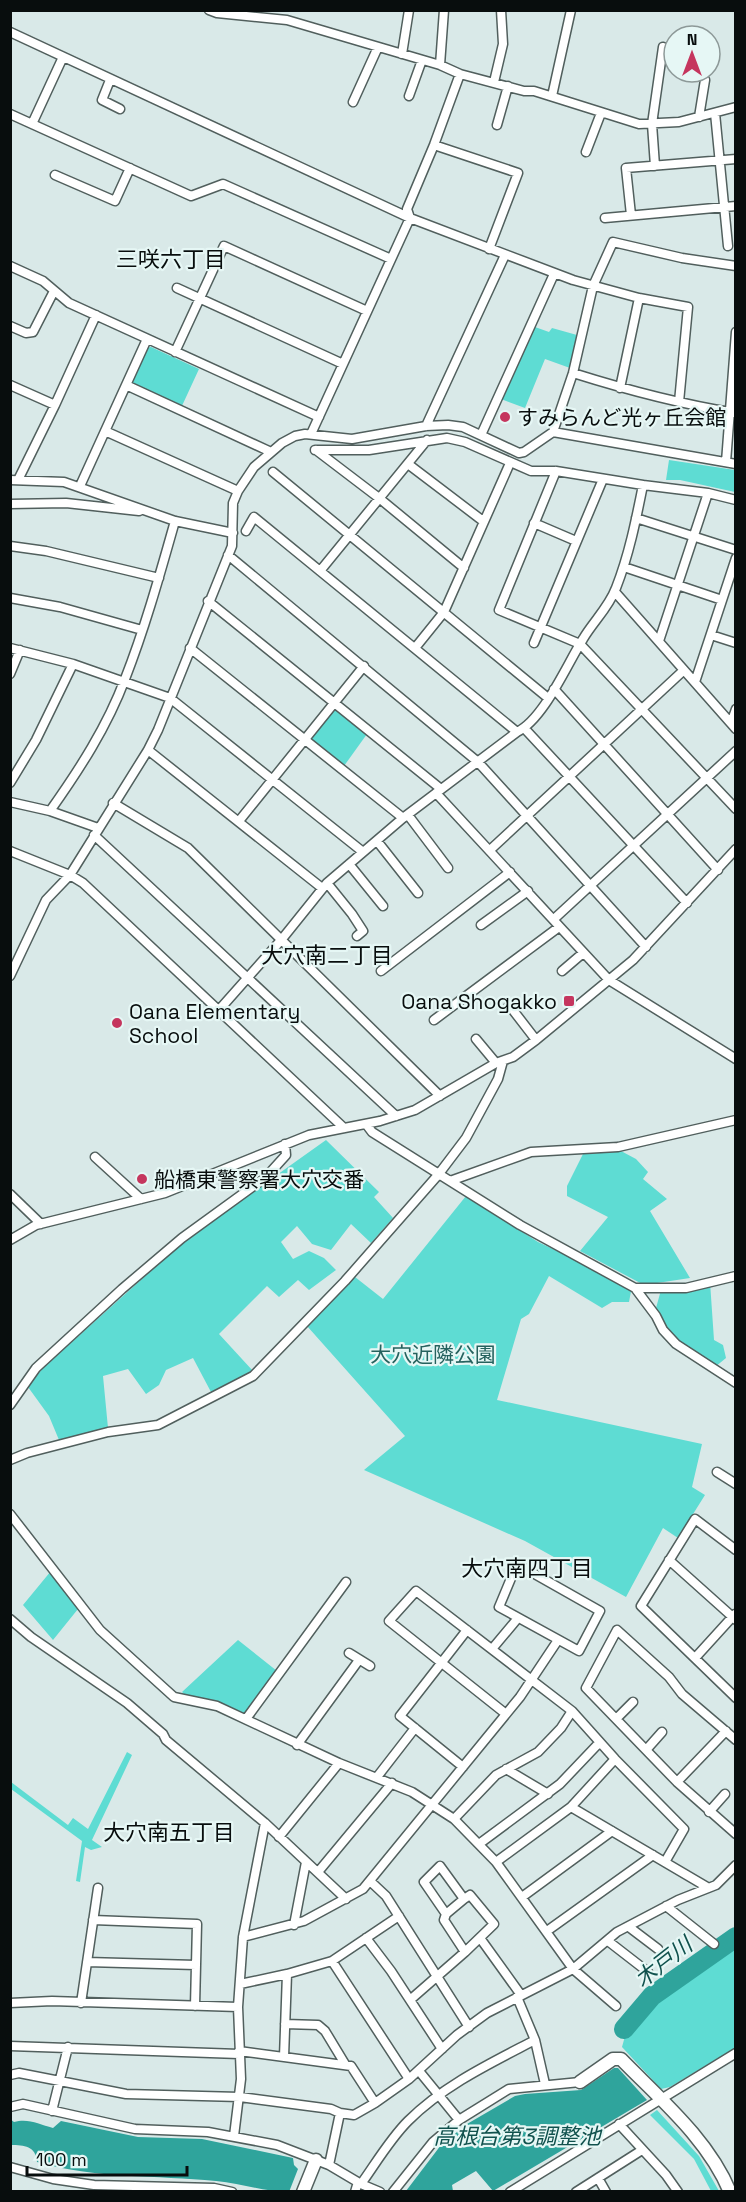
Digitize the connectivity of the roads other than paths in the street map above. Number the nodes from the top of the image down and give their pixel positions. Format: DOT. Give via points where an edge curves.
graph roads {
  1 [pos="209,10"];
  2 [pos="409,10"];
  3 [pos="444,10"];
  4 [pos="501,10"];
  5 [pos="571,10"];
  6 [pos="10,32"];
  7 [pos="378,47"];
  8 [pos="402,54"];
  9 [pos="662,54"];
  10 [pos="63,57"];
  11 [pos="422,60"];
  12 [pos="440,64"];
  13 [pos="460,74"];
  14 [pos="110,80"];
  15 [pos="494,82"];
  16 [pos="704,84"];
  17 [pos="508,86"];
  18 [pos="409,96"];
  19 [pos="552,96"];
  20 [pos="353,102"];
  21 [pos="735,107"];
  22 [pos="120,109"];
  23 [pos="601,113"];
  24 [pos="715,113"];
  25 [pos="10,114"];
  26 [pos="699,117"];
  27 [pos="32,124"];
  28 [pos="652,124"];
  29 [pos="497,125"];
  30 [pos="434,145"];
  31 [pos="586,152"];
  32 [pos="735,159"];
  33 [pos="719,160"];
  34 [pos="655,166"];
  35 [pos="130,168"];
  36 [pos="55,175"];
  37 [pos="735,206"];
  38 [pos="724,207"];
  39 [pos="630,215"];
  40 [pos="410,218"];
  41 [pos="605,218"];
  42 [pos="728,246"];
  43 [pos="489,249"];
  44 [pos="505,255"];
  45 [pos="391,260"];
  46 [pos="10,266"];
  47 [pos="735,267"];
  48 [pos="554,274"];
  49 [pos="593,286"];
  50 [pos="177,288"];
  51 [pos="54,291"];
  52 [pos="200,298"];
  53 [pos="639,298"];
  54 [pos="367,312"];
  55 [pos="96,315"];
  56 [pos="10,326"];
  57 [pos="735,332"];
  58 [pos="147,339"];
  59 [pos="175,352"];
  60 [pos="343,364"];
  61 [pos="734,364"];
  62 [pos="573,373"];
  63 [pos="10,385"];
  64 [pos="126,385"];
  65 [pos="620,388"];
  66 [pos="680,402"];
  67 [pos="55,405"];
  68 [pos="733,412"];
  69 [pos="319,417"];
  70 [pos="426,426"];
  71 [pos="105,430"];
  72 [pos="553,432"];
  73 [pos="311,434"];
  74 [pos="481,435"];
  75 [pos="427,440"];
  76 [pos="271,452"];
  77 [pos="510,463"];
  78 [pos="731,463"];
  79 [pos="408,464"];
  80 [pos="556,471"];
  81 [pos="273,472"];
  82 [pos="603,479"];
  83 [pos="14,480"];
  84 [pos="643,485"];
  85 [pos="82,487"];
  86 [pos="238,491"];
  87 [pos="708,493"];
  88 [pos="379,498"];
  89 [pos="735,500"];
  90 [pos="10,504"];
  91 [pos="76,505"];
  92 [pos="151,512"];
  93 [pos="636,518"];
  94 [pos="175,521"];
  95 [pos="483,521"];
  96 [pos="534,523"];
  97 [pos="246,531"];
  98 [pos="233,532"];
  99 [pos="350,534"];
  100 [pos="694,536"];
  101 [pos="576,541"];
  102 [pos="10,546"];
  103 [pos="735,550"];
  104 [pos="228,555"];
  105 [pos="735,558"];
  106 [pos="624,567"];
  107 [pos="464,568"];
  108 [pos="320,571"];
  109 [pos="159,578"];
  110 [pos="678,585"];
  111 [pos="615,592"];
  112 [pos="10,598"];
  113 [pos="722,600"];
  114 [pos="208,601"];
  115 [pos="444,612"];
  116 [pos="540,627"];
  117 [pos="142,630"];
  118 [pos="711,635"];
  119 [pos="659,641"];
  120 [pos="534,643"];
  121 [pos="735,643"];
  122 [pos="580,644"];
  123 [pos="10,648"];
  124 [pos="190,648"];
  125 [pos="415,648"];
  126 [pos="21,650"];
  127 [pos="73,664"];
  128 [pos="364,666"];
  129 [pos="684,670"];
  130 [pos="10,674"];
  131 [pos="124,681"];
  132 [pos="695,682"];
  133 [pos="554,689"];
  134 [pos="170,698"];
  135 [pos="548,698"];
  136 [pos="335,702"];
  137 [pos="642,709"];
  138 [pos="735,709"];
  139 [pos="733,726"];
  140 [pos="521,730"];
  141 [pos="305,738"];
  142 [pos="604,745"];
  143 [pos="148,750"];
  144 [pos="735,751"];
  145 [pos="478,762"];
  146 [pos="569,776"];
  147 [pos="706,778"];
  148 [pos="272,781"];
  149 [pos="10,783"];
  150 [pos="439,791"];
  151 [pos="10,802"];
  152 [pos="113,803"];
  153 [pos="735,809"];
  154 [pos="50,811"];
  155 [pos="667,814"];
  156 [pos="527,816"];
  157 [pos="405,817"];
  158 [pos="239,821"];
  159 [pos="96,831"];
  160 [pos="377,841"];
  161 [pos="633,845"];
  162 [pos="735,849"];
  163 [pos="490,850"];
  164 [pos="10,852"];
  165 [pos="363,852"];
  166 [pos="349,864"];
  167 [pos="448,868"];
  168 [pos="718,870"];
  169 [pos="510,872"];
  170 [pos="70,875"];
  171 [pos="325,886"];
  172 [pos="590,886"];
  173 [pos="528,891"];
  174 [pos="418,892"];
  175 [pos="687,903"];
  176 [pos="383,906"];
  177 [pos="556,923"];
  178 [pos="481,925"];
  179 [pos="357,936"];
  180 [pos="282,939"];
  181 [pos="646,947"];
  182 [pos="584,953"];
  183 [pos="14,962"];
  184 [pos="381,971"];
  185 [pos="562,971"];
  186 [pos="10,976"];
  187 [pos="249,978"];
  188 [pos="609,980"];
  189 [pos="509,1005"];
  190 [pos="219,1010"];
  191 [pos="434,1020"];
  192 [pos="476,1040"];
  193 [pos="536,1040"];
  194 [pos="735,1059"];
  195 [pos="500,1062"];
  196 [pos="440,1096"];
  197 [pos="396,1116"];
  198 [pos="735,1120"];
  199 [pos="366,1124"];
  200 [pos="344,1128"];
  201 [pos="285,1144"];
  202 [pos="95,1157"];
  203 [pos="438,1175"];
  204 [pos="450,1181"];
  205 [pos="10,1194"];
  206 [pos="141,1199"];
  207 [pos="41,1224"];
  208 [pos="10,1240"];
  209 [pos="735,1276"];
  210 [pos="635,1288"];
  211 [pos="735,1383"];
  212 [pos="10,1405"];
  213 [pos="10,1460"];
  214 [pos="717,1472"];
  215 [pos="735,1484"];
  216 [pos="10,1514"];
  217 [pos="735,1550"];
  218 [pos="669,1560"];
  219 [pos="346,1582"];
  220 [pos="734,1617"];
  221 [pos="518,1618"];
  222 [pos="10,1619"];
  223 [pos="466,1630"];
  224 [pos="558,1640"];
  225 [pos="492,1649"];
  226 [pos="349,1653"];
  227 [pos="695,1658"];
  228 [pos="360,1660"];
  229 [pos="443,1662"];
  230 [pos="370,1666"];
  231 [pos="532,1680"];
  232 [pos="735,1698"];
  233 [pos="633,1702"];
  234 [pos="572,1711"];
  235 [pos="506,1714"];
  236 [pos="617,1718"];
  237 [pos="246,1719"];
  238 [pos="415,1728"];
  239 [pos="726,1731"];
  240 [pos="662,1732"];
  241 [pos="735,1740"];
  242 [pos="599,1743"];
  243 [pos="297,1745"];
  244 [pos="646,1750"];
  245 [pos="615,1760"];
  246 [pos="339,1763"];
  247 [pos="463,1767"];
  248 [pos="506,1769"];
  249 [pos="377,1777"];
  250 [pos="677,1782"];
  251 [pos="392,1783"];
  252 [pos="548,1794"];
  253 [pos="725,1794"];
  254 [pos="433,1804"];
  255 [pos="571,1807"];
  256 [pos="709,1812"];
  257 [pos="454,1819"];
  258 [pos="266,1823"];
  259 [pos="612,1831"];
  260 [pos="735,1834"];
  261 [pos="279,1837"];
  262 [pos="479,1844"];
  263 [pos="653,1855"];
  264 [pos="306,1862"];
  265 [pos="496,1862"];
  266 [pos="665,1862"];
  267 [pos="734,1869"];
  268 [pos="318,1872"];
  269 [pos="370,1881"];
  270 [pos="707,1887"];
  271 [pos="98,1888"];
  272 [pos="522,1897"];
  273 [pos="346,1899"];
  274 [pos="464,1899"];
  275 [pos="666,1906"];
  276 [pos="446,1914"];
  277 [pos="399,1916"];
  278 [pos="93,1920"];
  279 [pos="294,1925"];
  280 [pos="629,1927"];
  281 [pos="547,1931"];
  282 [pos="243,1937"];
  283 [pos="366,1938"];
  284 [pos="480,1938"];
  285 [pos="608,1941"];
  286 [pos="714,1944"];
  287 [pos="658,1949"];
  288 [pos="465,1952"];
  289 [pos="332,1961"];
  290 [pos="87,1962"];
  291 [pos="196,1965"];
  292 [pos="573,1969"];
  293 [pos="648,1972"];
  294 [pos="287,1974"];
  295 [pos="438,1977"];
  296 [pos="240,1984"];
  297 [pos="519,1996"];
  298 [pos="410,2000"];
  299 [pos="81,2002"];
  300 [pos="10,2003"];
  301 [pos="195,2006"];
  302 [pos="616,2006"];
  303 [pos="238,2007"];
  304 [pos="285,2024"];
  305 [pos="469,2026"];
  306 [pos="535,2040"];
  307 [pos="10,2046"];
  308 [pos="68,2047"];
  309 [pos="442,2049"];
  310 [pos="239,2053"];
  311 [pos="735,2053"];
  312 [pos="284,2057"];
  313 [pos="345,2064"];
  314 [pos="419,2071"];
  315 [pos="10,2075"];
  316 [pos="409,2079"];
  317 [pos="60,2081"];
  318 [pos="580,2082"];
  319 [pos="545,2084"];
  320 [pos="439,2095"];
  321 [pos="240,2097"];
  322 [pos="660,2099"];
  323 [pos="375,2103"];
  324 [pos="10,2107"];
  325 [pos="52,2111"];
  326 [pos="340,2113"];
  327 [pos="459,2120"];
  328 [pos="619,2124"];
  329 [pos="234,2136"];
  330 [pos="642,2150"];
  331 [pos="316,2160"];
  332 [pos="329,2165"];
  333 [pos="12,2167"];
  334 [pos="10,2177"];
  335 [pos="598,2178"];
  336 [pos="360,2183"];
  337 [pos="232,2192"];
  338 [pos="303,2192"];
  339 [pos="355,2192"];
  340 [pos="380,2192"];
  341 [pos="393,2192"];
  342 [pos="510,2192"];
  343 [pos="576,2192"];
  344 [pos="606,2192"];
  345 [pos="678,2192"];
  346 [pos="730,2192"];
  1 -- 7 [label="street" via="287,20"];
  2 -- 8 [label="street"];
  3 -- 12 [label="street"];
  4 -- 15 [label="street" via="503,44"];
  5 -- 19 [label="street"];
  6 -- 10 [label="street"];
  7 -- 8 [label="street"];
  7 -- 20 [label="street"];
  8 -- 11 [label="street"];
  9 -- 28 [label="street"];
  10 -- 14 [label="street"];
  10 -- 27 [label="street"];
  11 -- 12 [label="street"];
  11 -- 18 [label="street"];
  12 -- 13 [label="street"];
  13 -- 15 [label="street"];
  13 -- 30 [label="street"];
  14 -- 22 [label="street" via="102,100"];
  14 -- 40 [label="street"];
  15 -- 17 [label="street"];
  16 -- 26 [label="street"];
  17 -- 19 [label="street"];
  17 -- 29 [label="street"];
  19 -- 23 [label="street"];
  21 -- 24 [label="street"];
  23 -- 28 [label="street"];
  23 -- 31 [label="street"];
  24 -- 26 [label="street"];
  24 -- 33 [label="street"];
  25 -- 27 [label="street"];
  26 -- 28 [label="street"];
  27 -- 35 [label="street"];
  28 -- 34 [label="street"];
  30 -- 40 [label="street" via="407,209"];
  30 -- 43 [label="street" via="518,173"];
  32 -- 33 [label="street"];
  33 -- 34 [label="street"];
  33 -- 38 [label="street"];
  34 -- 39 [label="street" via="626,168"];
  35 -- 36 [label="street" via="115,201"];
  35 -- 45 [label="street" via="191,196 224,184"];
  37 -- 38 [label="street"];
  38 -- 39 [label="street"];
  38 -- 42 [label="street"];
  39 -- 41 [label="street"];
  40 -- 43 [label="street"];
  40 -- 45 [label="street"];
  43 -- 44 [label="street"];
  44 -- 48 [label="street"];
  44 -- 70 [label="street"];
  45 -- 54 [label="street"];
  46 -- 51 [label="street" via="43,281"];
  47 -- 49 [label="street" via="613,242"];
  48 -- 49 [label="street"];
  48 -- 74 [label="street"];
  49 -- 53 [label="street"];
  49 -- 62 [label="street"];
  50 -- 52 [label="street"];
  51 -- 55 [label="street"];
  51 -- 56 [label="street" via="33,332"];
  52 -- 54 [label="street" via="224,246"];
  52 -- 59 [label="street"];
  52 -- 60 [label="street"];
  53 -- 65 [label="street"];
  53 -- 66 [label="street" via="688,307"];
  54 -- 60 [label="street"];
  55 -- 58 [label="street"];
  55 -- 67 [label="street"];
  57 -- 61 [label="street"];
  58 -- 59 [label="street"];
  58 -- 64 [label="street"];
  59 -- 69 [label="street"];
  60 -- 69 [label="street"];
  61 -- 68 [label="street"];
  62 -- 65 [label="street"];
  62 -- 72 [label="street"];
  63 -- 67 [label="street"];
  64 -- 71 [label="street"];
  64 -- 76 [label="street"];
  65 -- 66 [label="street"];
  66 -- 68 [label="street"];
  67 -- 83 [label="street"];
  68 -- 78 [label="street"];
  69 -- 73 [label="street"];
  70 -- 73 [label="street" via="352,439"];
  70 -- 74 [label="street" via="463,427"];
  71 -- 85 [label="street"];
  71 -- 86 [label="street"];
  72 -- 74 [label="street" via="519,453"];
  72 -- 78 [label="street"];
  73 -- 76 [label="street" via="295,436"];
  75 -- 77 [label="street" via="456,439"];
  75 -- 79 [label="street"];
  75 -- 88 [label="street" via="369,450 315,450"];
  76 -- 86 [label="street" via="254,467"];
  77 -- 80 [label="street" via="531,471"];
  77 -- 95 [label="street"];
  79 -- 88 [label="street"];
  79 -- 95 [label="street"];
  80 -- 82 [label="street"];
  80 -- 96 [label="street"];
  81 -- 99 [label="street"];
  82 -- 84 [label="street"];
  82 -- 101 [label="street"];
  83 -- 85 [label="street" via="64,482"];
  84 -- 87 [label="street"];
  84 -- 93 [label="street"];
  85 -- 91 [label="street"];
  85 -- 92 [label="street"];
  86 -- 98 [label="street" via="233,503"];
  87 -- 89 [label="street"];
  87 -- 100 [label="street"];
  88 -- 99 [label="street"];
  88 -- 107 [label="street"];
  90 -- 91 [label="street"];
  91 -- 92 [label="street"];
  92 -- 94 [label="street"];
  93 -- 100 [label="street"];
  93 -- 106 [label="street"];
  94 -- 98 [label="street"];
  94 -- 109 [label="street"];
  95 -- 107 [label="street"];
  96 -- 101 [label="street"];
  96 -- 116 [label="street" via="499,610"];
  97 -- 108 [label="street" via="254,517"];
  98 -- 104 [label="street"];
  99 -- 108 [label="street"];
  99 -- 115 [label="street"];
  100 -- 103 [label="street"];
  100 -- 110 [label="street"];
  101 -- 116 [label="street"];
  102 -- 109 [label="street"];
  104 -- 114 [label="street"];
  104 -- 128 [label="street"];
  105 -- 113 [label="street"];
  106 -- 110 [label="street"];
  106 -- 111 [label="street"];
  107 -- 115 [label="street"];
  108 -- 125 [label="street"];
  109 -- 117 [label="street"];
  110 -- 113 [label="street"];
  110 -- 119 [label="street"];
  111 -- 119 [label="street"];
  111 -- 122 [label="street"];
  112 -- 117 [label="street" via="60,607"];
  113 -- 118 [label="street"];
  114 -- 124 [label="street"];
  114 -- 136 [label="street"];
  115 -- 125 [label="street"];
  115 -- 135 [label="street"];
  116 -- 120 [label="street"];
  116 -- 122 [label="street"];
  117 -- 131 [label="street"];
  118 -- 121 [label="street"];
  118 -- 132 [label="street"];
  119 -- 129 [label="street"];
  122 -- 133 [label="street"];
  122 -- 137 [label="street"];
  123 -- 126 [label="street"];
  124 -- 134 [label="street"];
  124 -- 141 [label="street"];
  125 -- 140 [label="street"];
  126 -- 127 [label="street"];
  126 -- 130 [label="street"];
  127 -- 131 [label="street"];
  127 -- 149 [label="street"];
  128 -- 136 [label="street"];
  128 -- 145 [label="street"];
  129 -- 132 [label="street"];
  129 -- 137 [label="street"];
  131 -- 134 [label="street"];
  131 -- 154 [label="street" via="103,728"];
  132 -- 139 [label="street"];
  133 -- 135 [label="street"];
  133 -- 142 [label="street"];
  134 -- 143 [label="street"];
  134 -- 148 [label="street"];
  135 -- 140 [label="street"];
  136 -- 141 [label="street"];
  136 -- 150 [label="street"];
  137 -- 142 [label="street"];
  137 -- 147 [label="street"];
  138 -- 139 [label="street"];
  140 -- 145 [label="street"];
  140 -- 146 [label="street"];
  141 -- 148 [label="street"];
  141 -- 157 [label="street"];
  142 -- 146 [label="street"];
  142 -- 155 [label="street"];
  143 -- 152 [label="street"];
  143 -- 158 [label="street"];
  144 -- 147 [label="street"];
  145 -- 150 [label="street"];
  145 -- 156 [label="street"];
  146 -- 156 [label="street"];
  146 -- 161 [label="street"];
  147 -- 153 [label="street"];
  147 -- 155 [label="street"];
  148 -- 158 [label="street"];
  148 -- 165 [label="street"];
  150 -- 157 [label="street"];
  150 -- 163 [label="street"];
  151 -- 154 [label="street"];
  152 -- 159 [label="street"];
  152 -- 180 [label="street" via="188,848"];
  154 -- 159 [label="street"];
  155 -- 161 [label="street"];
  155 -- 168 [label="street"];
  156 -- 163 [label="street"];
  156 -- 172 [label="street"];
  157 -- 160 [label="street"];
  157 -- 167 [label="street"];
  158 -- 171 [label="street"];
  159 -- 170 [label="street"];
  159 -- 187 [label="street"];
  160 -- 165 [label="street"];
  160 -- 174 [label="street"];
  161 -- 172 [label="street"];
  161 -- 175 [label="street"];
  162 -- 168 [label="street"];
  163 -- 169 [label="street"];
  164 -- 170 [label="street"];
  165 -- 166 [label="street"];
  166 -- 171 [label="street"];
  166 -- 176 [label="street"];
  168 -- 175 [label="street"];
  169 -- 173 [label="street"];
  169 -- 184 [label="street"];
  170 -- 183 [label="street" via="46,900"];
  170 -- 190 [label="street" via="101,899"];
  171 -- 179 [label="street" via="363,931"];
  171 -- 180 [label="street"];
  172 -- 177 [label="street"];
  172 -- 181 [label="street"];
  173 -- 177 [label="street"];
  173 -- 178 [label="street"];
  175 -- 181 [label="street"];
  177 -- 182 [label="street"];
  177 -- 191 [label="street"];
  180 -- 187 [label="street"];
  180 -- 196 [label="street"];
  181 -- 188 [label="street"];
  182 -- 185 [label="street"];
  182 -- 188 [label="street"];
  183 -- 186 [label="street"];
  187 -- 190 [label="street"];
  187 -- 197 [label="street"];
  188 -- 193 [label="street"];
  188 -- 194 [label="street"];
  189 -- 193 [label="street"];
  190 -- 200 [label="street"];
  192 -- 195 [label="street"];
  193 -- 195 [label="street"];
  195 -- 196 [label="street"];
  195 -- 203 [label="street" via="498,1079 466,1138"];
  196 -- 197 [label="street"];
  197 -- 199 [label="street"];
  198 -- 204 [label="street" via="618,1147 531,1152"];
  199 -- 200 [label="street"];
  199 -- 203 [label="street" via="372,1132"];
  200 -- 201 [label="street"];
  201 -- 206 [label="street"];
  201 -- 212 [label="street" via="286,1155 266,1177 182,1238 122,1289 36,1368"];
  202 -- 206 [label="street"];
  203 -- 204 [label="street"];
  203 -- 213 [label="street" via="345,1281 253,1376 158,1425 108,1432"];
  204 -- 210 [label="street" via="520,1225"];
  205 -- 207 [label="street"];
  206 -- 207 [label="street"];
  207 -- 208 [label="street"];
  209 -- 210 [label="street" via="686,1288"];
  210 -- 211 [label="street" via="676,1344"];
  214 -- 215 [label="street"];
  216 -- 237 [label="street" via="100,1630 174,1697 217,1706"];
  217 -- 218 [label="street" via="695,1519"];
  218 -- 220 [label="street"];
  218 -- 227 [label="street" via="641,1606"];
  219 -- 237 [label="street"];
  220 -- 227 [label="street"];
  221 -- 224 [label="street"];
  221 -- 224 [label="street" via="499,1607 517,1564 600,1611 579,1651"];
  221 -- 225 [label="street"];
  222 -- 258 [label="street" via="127,1703"];
  223 -- 225 [label="street"];
  223 -- 229 [label="street"];
  223 -- 229 [label="street" via="416,1591 389,1621"];
  224 -- 231 [label="street"];
  225 -- 231 [label="street"];
  226 -- 228 [label="street"];
  227 -- 232 [label="street"];
  228 -- 230 [label="street"];
  228 -- 243 [label="street"];
  229 -- 235 [label="street"];
  229 -- 238 [label="street" via="400,1716"];
  231 -- 234 [label="street"];
  231 -- 235 [label="street"];
  233 -- 236 [label="street"];
  234 -- 242 [label="street"];
  234 -- 248 [label="street" via="538,1752"];
  235 -- 247 [label="street"];
  236 -- 239 [label="street" via="586,1688 618,1630 682,1694"];
  236 -- 244 [label="street"];
  237 -- 243 [label="street"];
  238 -- 247 [label="street"];
  238 -- 249 [label="street"];
  239 -- 241 [label="street"];
  239 -- 250 [label="street"];
  240 -- 244 [label="street"];
  242 -- 245 [label="street"];
  242 -- 252 [label="street"];
  243 -- 246 [label="street"];
  244 -- 250 [label="street"];
  245 -- 255 [label="street"];
  245 -- 266 [label="street" via="684,1829"];
  246 -- 249 [label="street"];
  246 -- 261 [label="street"];
  247 -- 254 [label="street"];
  248 -- 252 [label="street"];
  248 -- 257 [label="street" via="495,1775"];
  249 -- 251 [label="street"];
  250 -- 256 [label="street"];
  251 -- 254 [label="street"];
  251 -- 268 [label="street"];
  252 -- 262 [label="street"];
  253 -- 256 [label="street"];
  254 -- 257 [label="street"];
  254 -- 269 [label="street"];
  255 -- 259 [label="street"];
  255 -- 265 [label="street"];
  256 -- 260 [label="street"];
  257 -- 262 [label="street"];
  258 -- 261 [label="street"];
  258 -- 282 [label="street"];
  259 -- 263 [label="street"];
  259 -- 272 [label="street"];
  261 -- 264 [label="street"];
  262 -- 265 [label="street"];
  263 -- 266 [label="street"];
  263 -- 281 [label="street"];
  264 -- 268 [label="street"];
  264 -- 279 [label="street"];
  265 -- 272 [label="street"];
  266 -- 270 [label="street"];
  267 -- 270 [label="street" via="716,1885"];
  268 -- 273 [label="street"];
  269 -- 273 [label="street"];
  269 -- 277 [label="street"];
  270 -- 275 [label="street"];
  271 -- 278 [label="street"];
  272 -- 281 [label="street"];
  273 -- 279 [label="street"];
  274 -- 276 [label="street"];
  274 -- 276 [label="street" via="440,1866 424,1882"];
  274 -- 284 [label="street" via="470,1895 494,1924"];
  275 -- 280 [label="street"];
  275 -- 286 [label="street"];
  276 -- 288 [label="street" via="444,1920"];
  277 -- 283 [label="street"];
  277 -- 295 [label="street"];
  278 -- 290 [label="street"];
  278 -- 291 [label="street" via="196,1924"];
  279 -- 282 [label="street"];
  280 -- 285 [label="street"];
  280 -- 287 [label="street"];
  281 -- 292 [label="street"];
  282 -- 296 [label="street"];
  283 -- 289 [label="street"];
  283 -- 298 [label="street"];
  284 -- 288 [label="street"];
  284 -- 297 [label="street"];
  285 -- 292 [label="street"];
  285 -- 293 [label="street"];
  288 -- 295 [label="street"];
  289 -- 294 [label="street"];
  289 -- 316 [label="street"];
  290 -- 291 [label="street"];
  290 -- 299 [label="street"];
  291 -- 301 [label="street"];
  292 -- 297 [label="street"];
  292 -- 302 [label="street"];
  294 -- 296 [label="street"];
  294 -- 304 [label="street"];
  295 -- 298 [label="street"];
  295 -- 305 [label="street"];
  296 -- 303 [label="street"];
  297 -- 305 [label="street"];
  297 -- 306 [label="street"];
  298 -- 309 [label="street"];
  299 -- 300 [label="street"];
  299 -- 301 [label="street"];
  301 -- 303 [label="street"];
  303 -- 310 [label="street"];
  304 -- 312 [label="street"];
  304 -- 313 [label="street" via="318,2025"];
  305 -- 309 [label="street"];
  306 -- 319 [label="street"];
  306 -- 320 [label="street"];
  307 -- 308 [label="street"];
  308 -- 310 [label="street"];
  308 -- 317 [label="street"];
  309 -- 314 [label="street"];
  310 -- 312 [label="street"];
  310 -- 321 [label="street"];
  311 -- 322 [label="street"];
  312 -- 313 [label="street"];
  313 -- 323 [label="street" via="351,2066"];
  314 -- 316 [label="street"];
  314 -- 320 [label="street"];
  315 -- 317 [label="street" via="19,2073"];
  316 -- 323 [label="street"];
  317 -- 321 [label="street" via="126,2094"];
  317 -- 325 [label="street"];
  318 -- 319 [label="street"];
  318 -- 322 [label="street" via="617,2058"];
  319 -- 327 [label="street" via="508,2090"];
  320 -- 327 [label="street"];
  320 -- 336 [label="street" via="407,2122"];
  321 -- 326 [label="street"];
  321 -- 329 [label="street"];
  322 -- 328 [label="street"];
  322 -- 346 [label="street" via="707,2151"];
  323 -- 326 [label="street" via="354,2115"];
  324 -- 325 [label="street" via="23,2104"];
  325 -- 329 [label="street" via="135,2129"];
  326 -- 332 [label="street"];
  327 -- 341 [label="street" via="433,2142"];
  328 -- 330 [label="street"];
  328 -- 342 [label="street"];
  329 -- 331 [label="street" via="277,2145"];
  330 -- 335 [label="street"];
  330 -- 345 [label="street"];
  331 -- 332 [label="street"];
  331 -- 338 [label="street"];
  332 -- 336 [label="street"];
  333 -- 334 [label="street"];
  333 -- 337 [label="street" via="93,2185 214,2188"];
  335 -- 343 [label="street"];
  335 -- 344 [label="street"];
  336 -- 339 [label="street"];
  336 -- 340 [label="street"];
}
